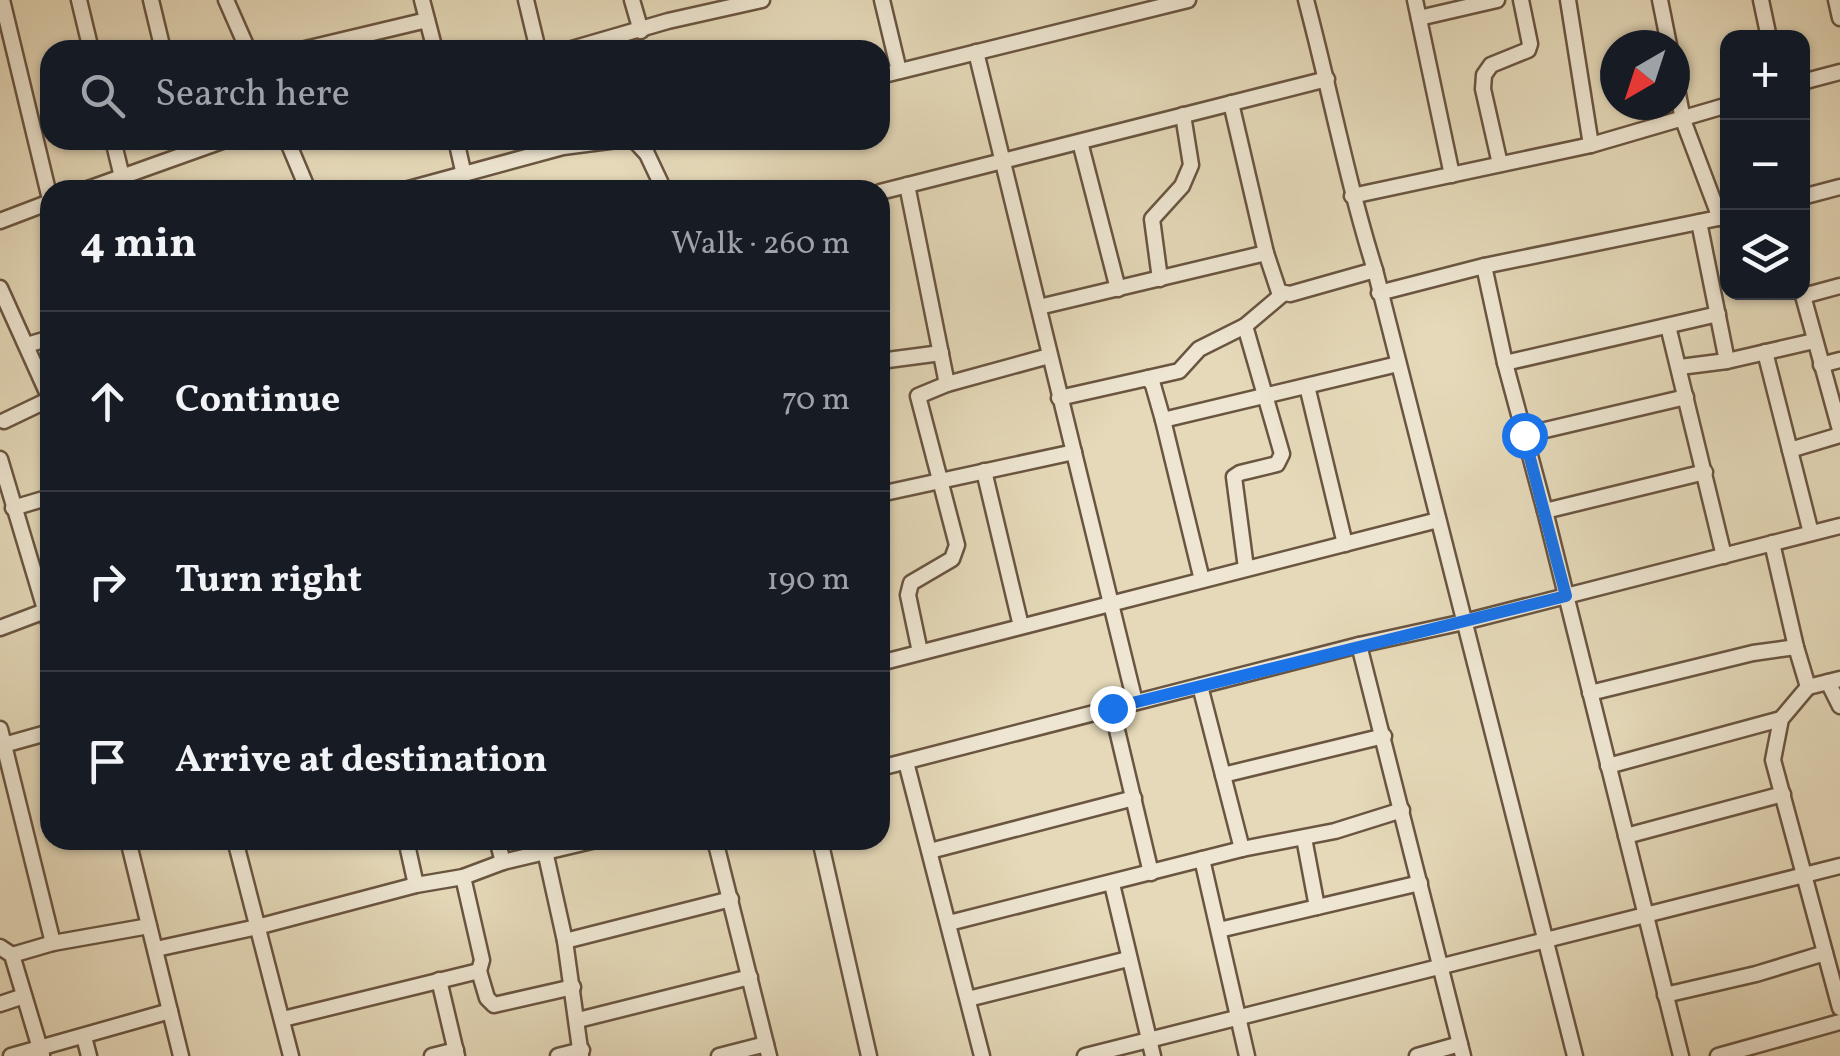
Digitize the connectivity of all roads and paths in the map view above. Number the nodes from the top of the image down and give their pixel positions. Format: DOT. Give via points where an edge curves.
graph roads {
  1 [pos="2,0"];
  2 [pos="79,0"];
  3 [pos="150,0"];
  4 [pos="226,0"];
  5 [pos="422,0"];
  6 [pos="526,0"];
  7 [pos="632,0"];
  8 [pos="762,0"];
  9 [pos="882,0"];
  10 [pos="1188,0"];
  11 [pos="1306,0"];
  12 [pos="1415,0"];
  13 [pos="1497,0"];
  14 [pos="1521,0"];
  15 [pos="1568,0"];
  16 [pos="1660,0"];
  17 [pos="1762,0"];
  18 [pos="1836,0"];
  19 [pos="707,7"];
  20 [pos="1419,18"];
  21 [pos="1840,18"];
  22 [pos="427,20"];
  23 [pos="1665,30"];
  24 [pos="1768,30"];
  25 [pos="641,32"];
  26 [pos="89,40"];
  27 [pos="160,40"];
  28 [pos="244,40"];
  29 [pos="343,40"];
  30 [pos="432,40"];
  31 [pos="536,40"];
  32 [pos="609,40"];
  33 [pos="976,52"];
  34 [pos="899,70"];
  35 [pos="1840,72"];
  36 [pos="890,73"];
  37 [pos="1328,79"];
  38 [pos="1810,80"];
  39 [pos="1231,104"];
  40 [pos="1720,108"];
  41 [pos="1183,116"];
  42 [pos="1690,118"];
  43 [pos="1683,120"];
  44 [pos="1080,142"];
  45 [pos="1591,145"];
  46 [pos="115,150"];
  47 [pos="180,150"];
  48 [pos="292,150"];
  49 [pos="458,150"];
  50 [pos="541,150"];
  51 [pos="643,150"];
  52 [pos="1005,160"];
  53 [pos="1500,164"];
  54 [pos="464,174"];
  55 [pos="1452,175"];
  56 [pos="122,177"];
  57 [pos="42,180"];
  58 [pos="114,180"];
  59 [pos="304,180"];
  60 [pos="442,180"];
  61 [pos="659,180"];
  62 [pos="908,185"];
  63 [pos="1840,187"];
  64 [pos="890,190"];
  65 [pos="1810,194"];
  66 [pos="1352,196"];
  67 [pos="40,205"];
  68 [pos="1721,210"];
  69 [pos="1720,218"];
  70 [pos="0,221"];
  71 [pos="1699,222"];
  72 [pos="1266,253"];
  73 [pos="1484,266"];
  74 [pos="1374,270"];
  75 [pos="1160,279"];
  76 [pos="1840,286"];
  77 [pos="0,288"];
  78 [pos="1118,289"];
  79 [pos="1380,292"];
  80 [pos="1810,292"];
  81 [pos="1284,294"];
  82 [pos="1804,300"];
  83 [pos="1039,308"];
  84 [pos="1718,314"];
  85 [pos="1245,326"];
  86 [pos="1668,326"];
  87 [pos="40,341"];
  88 [pos="1814,341"];
  89 [pos="27,345"];
  90 [pos="942,352"];
  91 [pos="1765,352"];
  92 [pos="1049,356"];
  93 [pos="890,360"];
  94 [pos="1727,360"];
  95 [pos="1840,360"];
  96 [pos="1505,363"];
  97 [pos="1398,364"];
  98 [pos="1821,365"];
  99 [pos="1680,366"];
  100 [pos="40,376"];
  101 [pos="1148,378"];
  102 [pos="947,384"];
  103 [pos="1306,386"];
  104 [pos="1267,395"];
  105 [pos="1686,397"];
  106 [pos="1060,398"];
  107 [pos="40,403"];
  108 [pos="1,419"];
  109 [pos="1163,420"];
  110 [pos="1840,432"];
  111 [pos="1524,435"];
  112 [pos="1790,450"];
  113 [pos="1074,452"];
  114 [pos="0,458"];
  115 [pos="984,470"];
  116 [pos="1704,472"];
  117 [pos="939,481"];
  118 [pos="890,492"];
  119 [pos="40,500"];
  120 [pos="13,508"];
  121 [pos="1545,511"];
  122 [pos="1438,520"];
  123 [pos="1840,526"];
  124 [pos="1812,533"];
  125 [pos="1345,544"];
  126 [pos="1772,544"];
  127 [pos="1724,556"];
  128 [pos="1246,568"];
  129 [pos="1202,580"];
  130 [pos="40,593"];
  131 [pos="1566,596"];
  132 [pos="1112,603"];
  133 [pos="40,613"];
  134 [pos="1464,622"];
  135 [pos="1021,626"];
  136 [pos="0,628"];
  137 [pos="1359,645"];
  138 [pos="1796,647"];
  139 [pos="920,652"];
  140 [pos="890,660"];
  141 [pos="1834,680"];
  142 [pos="1200,686"];
  143 [pos="1808,687"];
  144 [pos="1590,694"];
  145 [pos="1135,702"];
  146 [pos="1840,706"];
  147 [pos="1112,708"];
  148 [pos="1781,719"];
  149 [pos="0,729"];
  150 [pos="40,735"];
  151 [pos="1384,736"];
  152 [pos="2,746"];
  153 [pos="906,762"];
  154 [pos="890,766"];
  155 [pos="1608,766"];
  156 [pos="1223,775"];
  157 [pos="1782,794"];
  158 [pos="1134,798"];
  159 [pos="1402,810"];
  160 [pos="1626,836"];
  161 [pos="1304,838"];
  162 [pos="1242,849"];
  163 [pos="130,850"];
  164 [pos="238,850"];
  165 [pos="408,850"];
  166 [pos="500,850"];
  167 [pos="550,850"];
  168 [pos="717,850"];
  169 [pos="822,850"];
  170 [pos="545,851"];
  171 [pos="930,851"];
  172 [pos="1202,859"];
  173 [pos="503,862"];
  174 [pos="1840,866"];
  175 [pos="1152,874"];
  176 [pos="1804,875"];
  177 [pos="463,877"];
  178 [pos="1420,883"];
  179 [pos="1112,884"];
  180 [pos="416,885"];
  181 [pos="731,900"];
  182 [pos="1316,908"];
  183 [pos="1644,913"];
  184 [pos="949,922"];
  185 [pos="149,926"];
  186 [pos="257,927"];
  187 [pos="1219,930"];
  188 [pos="1548,940"];
  189 [pos="565,942"];
  190 [pos="53,943"];
  191 [pos="156,949"];
  192 [pos="6,951"];
  193 [pos="1825,953"];
  194 [pos="1128,959"];
  195 [pos="1441,966"];
  196 [pos="479,971"];
  197 [pos="750,977"];
  198 [pos="439,980"];
  199 [pos="573,987"];
  200 [pos="1666,995"];
  201 [pos="24,996"];
  202 [pos="968,999"];
  203 [pos="0,1004"];
  204 [pos="1840,1008"];
  205 [pos="170,1011"];
  206 [pos="1239,1018"];
  207 [pos="283,1019"];
  208 [pos="578,1020"];
  209 [pos="1840,1022"];
  210 [pos="84,1037"];
  211 [pos="1151,1048"];
  212 [pos="767,1050"];
  213 [pos="1462,1050"];
  214 [pos="41,1052"];
  215 [pos="456,1053"];
  216 [pos="582,1053"];
  217 [pos="11,1056"];
  218 [pos="88,1056"];
  219 [pos="180,1056"];
  220 [pos="291,1056"];
  221 [pos="432,1056"];
  222 [pos="558,1056"];
  223 [pos="719,1056"];
  224 [pos="869,1056"];
  225 [pos="982,1056"];
  226 [pos="1085,1056"];
  227 [pos="1248,1056"];
  228 [pos="1417,1056"];
  229 [pos="1576,1056"];
  230 [pos="1681,1056"];
  231 [pos="1718,1056"];
  1 -- 57 [label="street"];
  2 -- 26 [label="street"];
  3 -- 27 [label="street"];
  4 -- 28 [label="street"];
  5 -- 22 [label="street"];
  6 -- 31 [label="street"];
  7 -- 25 [label="street"];
  8 -- 19 [label="street"];
  9 -- 34 [label="street"];
  10 -- 33 [label="street"];
  11 -- 37 [label="street"];
  12 -- 20 [label="street"];
  13 -- 20 [label="street"];
  14 -- 53 [label="street" via="1528,50 1491,65 1483,81"];
  15 -- 45 [label="street"];
  16 -- 23 [label="street"];
  17 -- 24 [label="street"];
  18 -- 21 [label="street"];
  19 -- 25 [label="street"];
  20 -- 55 [label="street"];
  22 -- 29 [label="street"];
  22 -- 30 [label="street"];
  25 -- 32 [label="street"];
  33 -- 34 [label="street"];
  33 -- 52 [label="street"];
  34 -- 36 [label="street"];
  35 -- 38 [label="street"];
  37 -- 39 [label="street"];
  37 -- 66 [label="street"];
  39 -- 41 [label="street"];
  39 -- 72 [label="street"];
  40 -- 42 [label="street"];
  41 -- 44 [label="street"];
  41 -- 75 [label="street" via="1191,165 1152,219"];
  43 -- 45 [label="street"];
  43 -- 68 [label="street"];
  44 -- 52 [label="street"];
  44 -- 78 [label="street"];
  45 -- 53 [label="street"];
  46 -- 56 [label="street"];
  47 -- 56 [label="street"];
  48 -- 59 [label="street"];
  49 -- 54 [label="street"];
  50 -- 54 [label="street"];
  51 -- 61 [label="street"];
  52 -- 62 [label="street"];
  52 -- 83 [label="street"];
  53 -- 55 [label="street"];
  54 -- 60 [label="street"];
  55 -- 66 [label="street"];
  56 -- 58 [label="street"];
  62 -- 64 [label="street"];
  62 -- 90 [label="street"];
  63 -- 65 [label="street"];
  66 -- 74 [label="street"];
  67 -- 70 [label="street"];
  69 -- 71 [label="street"];
  71 -- 73 [label="street"];
  71 -- 84 [label="street"];
  72 -- 75 [label="street"];
  72 -- 81 [label="street"];
  73 -- 79 [label="street"];
  73 -- 96 [label="street"];
  74 -- 79 [label="street"];
  74 -- 81 [label="street"];
  75 -- 78 [label="street"];
  76 -- 80 [label="street"];
  77 -- 89 [label="street"];
  78 -- 83 [label="street"];
  79 -- 97 [label="street"];
  81 -- 85 [label="street"];
  82 -- 88 [label="street"];
  83 -- 92 [label="street"];
  84 -- 86 [label="street"];
  84 -- 94 [label="street"];
  85 -- 101 [label="street" via="1199,349 1179,371"];
  85 -- 104 [label="street"];
  86 -- 96 [label="street"];
  86 -- 99 [label="street"];
  87 -- 89 [label="street"];
  88 -- 91 [label="street"];
  88 -- 98 [label="street"];
  89 -- 100 [label="street"];
  90 -- 93 [label="street"];
  90 -- 102 [label="street"];
  91 -- 94 [label="street"];
  91 -- 112 [label="street"];
  92 -- 102 [label="street"];
  92 -- 106 [label="street"];
  94 -- 99 [label="street"];
  95 -- 98 [label="street"];
  96 -- 111 [label="street"];
  97 -- 103 [label="street"];
  97 -- 122 [label="street"];
  98 -- 110 [label="street"];
  99 -- 105 [label="street"];
  101 -- 106 [label="street"];
  101 -- 109 [label="street"];
  102 -- 117 [label="street" via="918,399"];
  103 -- 104 [label="street"];
  103 -- 125 [label="street"];
  104 -- 109 [label="street"];
  104 -- 128 [label="street" via="1281,459 1234,480"];
  105 -- 111 [label="street"];
  105 -- 116 [label="street"];
  106 -- 113 [label="street"];
  107 -- 108 [label="street"];
  109 -- 129 [label="street"];
  110 -- 112 [label="street"];
  111 -- 121 [label="street"];
  112 -- 124 [label="street"];
  113 -- 115 [label="street"];
  113 -- 132 [label="street"];
  114 -- 120 [label="street"];
  115 -- 117 [label="street"];
  115 -- 135 [label="street"];
  116 -- 121 [label="street"];
  116 -- 127 [label="street"];
  117 -- 118 [label="street"];
  117 -- 139 [label="street" via="957,549 952,559 910,582"];
  119 -- 120 [label="street"];
  120 -- 130 [label="street"];
  121 -- 131 [label="street"];
  122 -- 125 [label="street"];
  122 -- 134 [label="street"];
  123 -- 124 [label="street"];
  124 -- 126 [label="street"];
  125 -- 128 [label="street"];
  126 -- 127 [label="street"];
  126 -- 138 [label="street"];
  127 -- 131 [label="street"];
  128 -- 129 [label="street"];
  129 -- 132 [label="street"];
  131 -- 134 [label="street"];
  131 -- 144 [label="street"];
  132 -- 135 [label="street"];
  132 -- 145 [label="street"];
  133 -- 136 [label="street"];
  134 -- 137 [label="street"];
  134 -- 188 [label="street"];
  135 -- 139 [label="street"];
  137 -- 142 [label="street"];
  137 -- 151 [label="street"];
  138 -- 143 [label="street"];
  138 -- 144 [label="street"];
  139 -- 140 [label="street"];
  141 -- 143 [label="street"];
  141 -- 146 [label="street"];
  142 -- 145 [label="street"];
  142 -- 156 [label="street"];
  143 -- 148 [label="street"];
  144 -- 155 [label="street"];
  145 -- 147 [label="street"];
  147 -- 153 [label="street"];
  147 -- 158 [label="street"];
  148 -- 155 [label="street"];
  148 -- 157 [label="street" via="1772,753"];
  149 -- 152 [label="street"];
  150 -- 152 [label="street"];
  151 -- 156 [label="street"];
  151 -- 159 [label="street"];
  152 -- 190 [label="street"];
  153 -- 154 [label="street"];
  153 -- 171 [label="street"];
  155 -- 160 [label="street"];
  156 -- 162 [label="street"];
  157 -- 160 [label="street"];
  157 -- 176 [label="street"];
  158 -- 171 [label="street"];
  158 -- 175 [label="street"];
  159 -- 161 [label="street"];
  159 -- 178 [label="street"];
  160 -- 183 [label="street"];
  161 -- 162 [label="street"];
  161 -- 182 [label="street"];
  162 -- 172 [label="street"];
  163 -- 185 [label="street"];
  164 -- 186 [label="street"];
  165 -- 180 [label="street"];
  166 -- 173 [label="street"];
  167 -- 170 [label="street"];
  168 -- 181 [label="street"];
  169 -- 224 [label="street"];
  170 -- 173 [label="street"];
  170 -- 189 [label="street"];
  171 -- 184 [label="street"];
  172 -- 175 [label="street"];
  172 -- 187 [label="street"];
  173 -- 177 [label="street"];
  174 -- 176 [label="street"];
  175 -- 179 [label="street"];
  176 -- 183 [label="street"];
  176 -- 193 [label="street"];
  177 -- 180 [label="street"];
  177 -- 196 [label="street"];
  178 -- 182 [label="street"];
  178 -- 195 [label="street"];
  179 -- 184 [label="street"];
  179 -- 194 [label="street"];
  180 -- 186 [label="street"];
  181 -- 189 [label="street"];
  181 -- 197 [label="street"];
  182 -- 187 [label="street"];
  183 -- 188 [label="street"];
  183 -- 200 [label="street"];
  184 -- 202 [label="street"];
  185 -- 190 [label="street"];
  185 -- 191 [label="street"];
  186 -- 191 [label="street"];
  186 -- 207 [label="street"];
  187 -- 206 [label="street"];
  188 -- 195 [label="street"];
  188 -- 229 [label="street"];
  189 -- 199 [label="street"];
  190 -- 192 [label="street"];
  191 -- 205 [label="street"];
  192 -- 201 [label="street"];
  193 -- 200 [label="street"];
  193 -- 204 [label="street"];
  194 -- 202 [label="street"];
  194 -- 211 [label="street"];
  195 -- 206 [label="street"];
  195 -- 213 [label="street"];
  196 -- 198 [label="street"];
  196 -- 199 [label="street" via="494,1005"];
  197 -- 208 [label="street"];
  197 -- 212 [label="street"];
  198 -- 207 [label="street"];
  198 -- 215 [label="street"];
  199 -- 208 [label="street"];
  200 -- 230 [label="street"];
  201 -- 203 [label="street"];
  201 -- 214 [label="street"];
  202 -- 225 [label="street"];
  205 -- 210 [label="street"];
  205 -- 219 [label="street"];
  206 -- 211 [label="street"];
  206 -- 227 [label="street"];
  207 -- 220 [label="street"];
  208 -- 216 [label="street"];
  209 -- 231 [label="street"];
  210 -- 214 [label="street"];
  210 -- 218 [label="street"];
  211 -- 226 [label="street"];
  212 -- 223 [label="street"];
  213 -- 228 [label="street"];
  214 -- 217 [label="street"];
  215 -- 221 [label="street"];
  216 -- 222 [label="street"];
}
